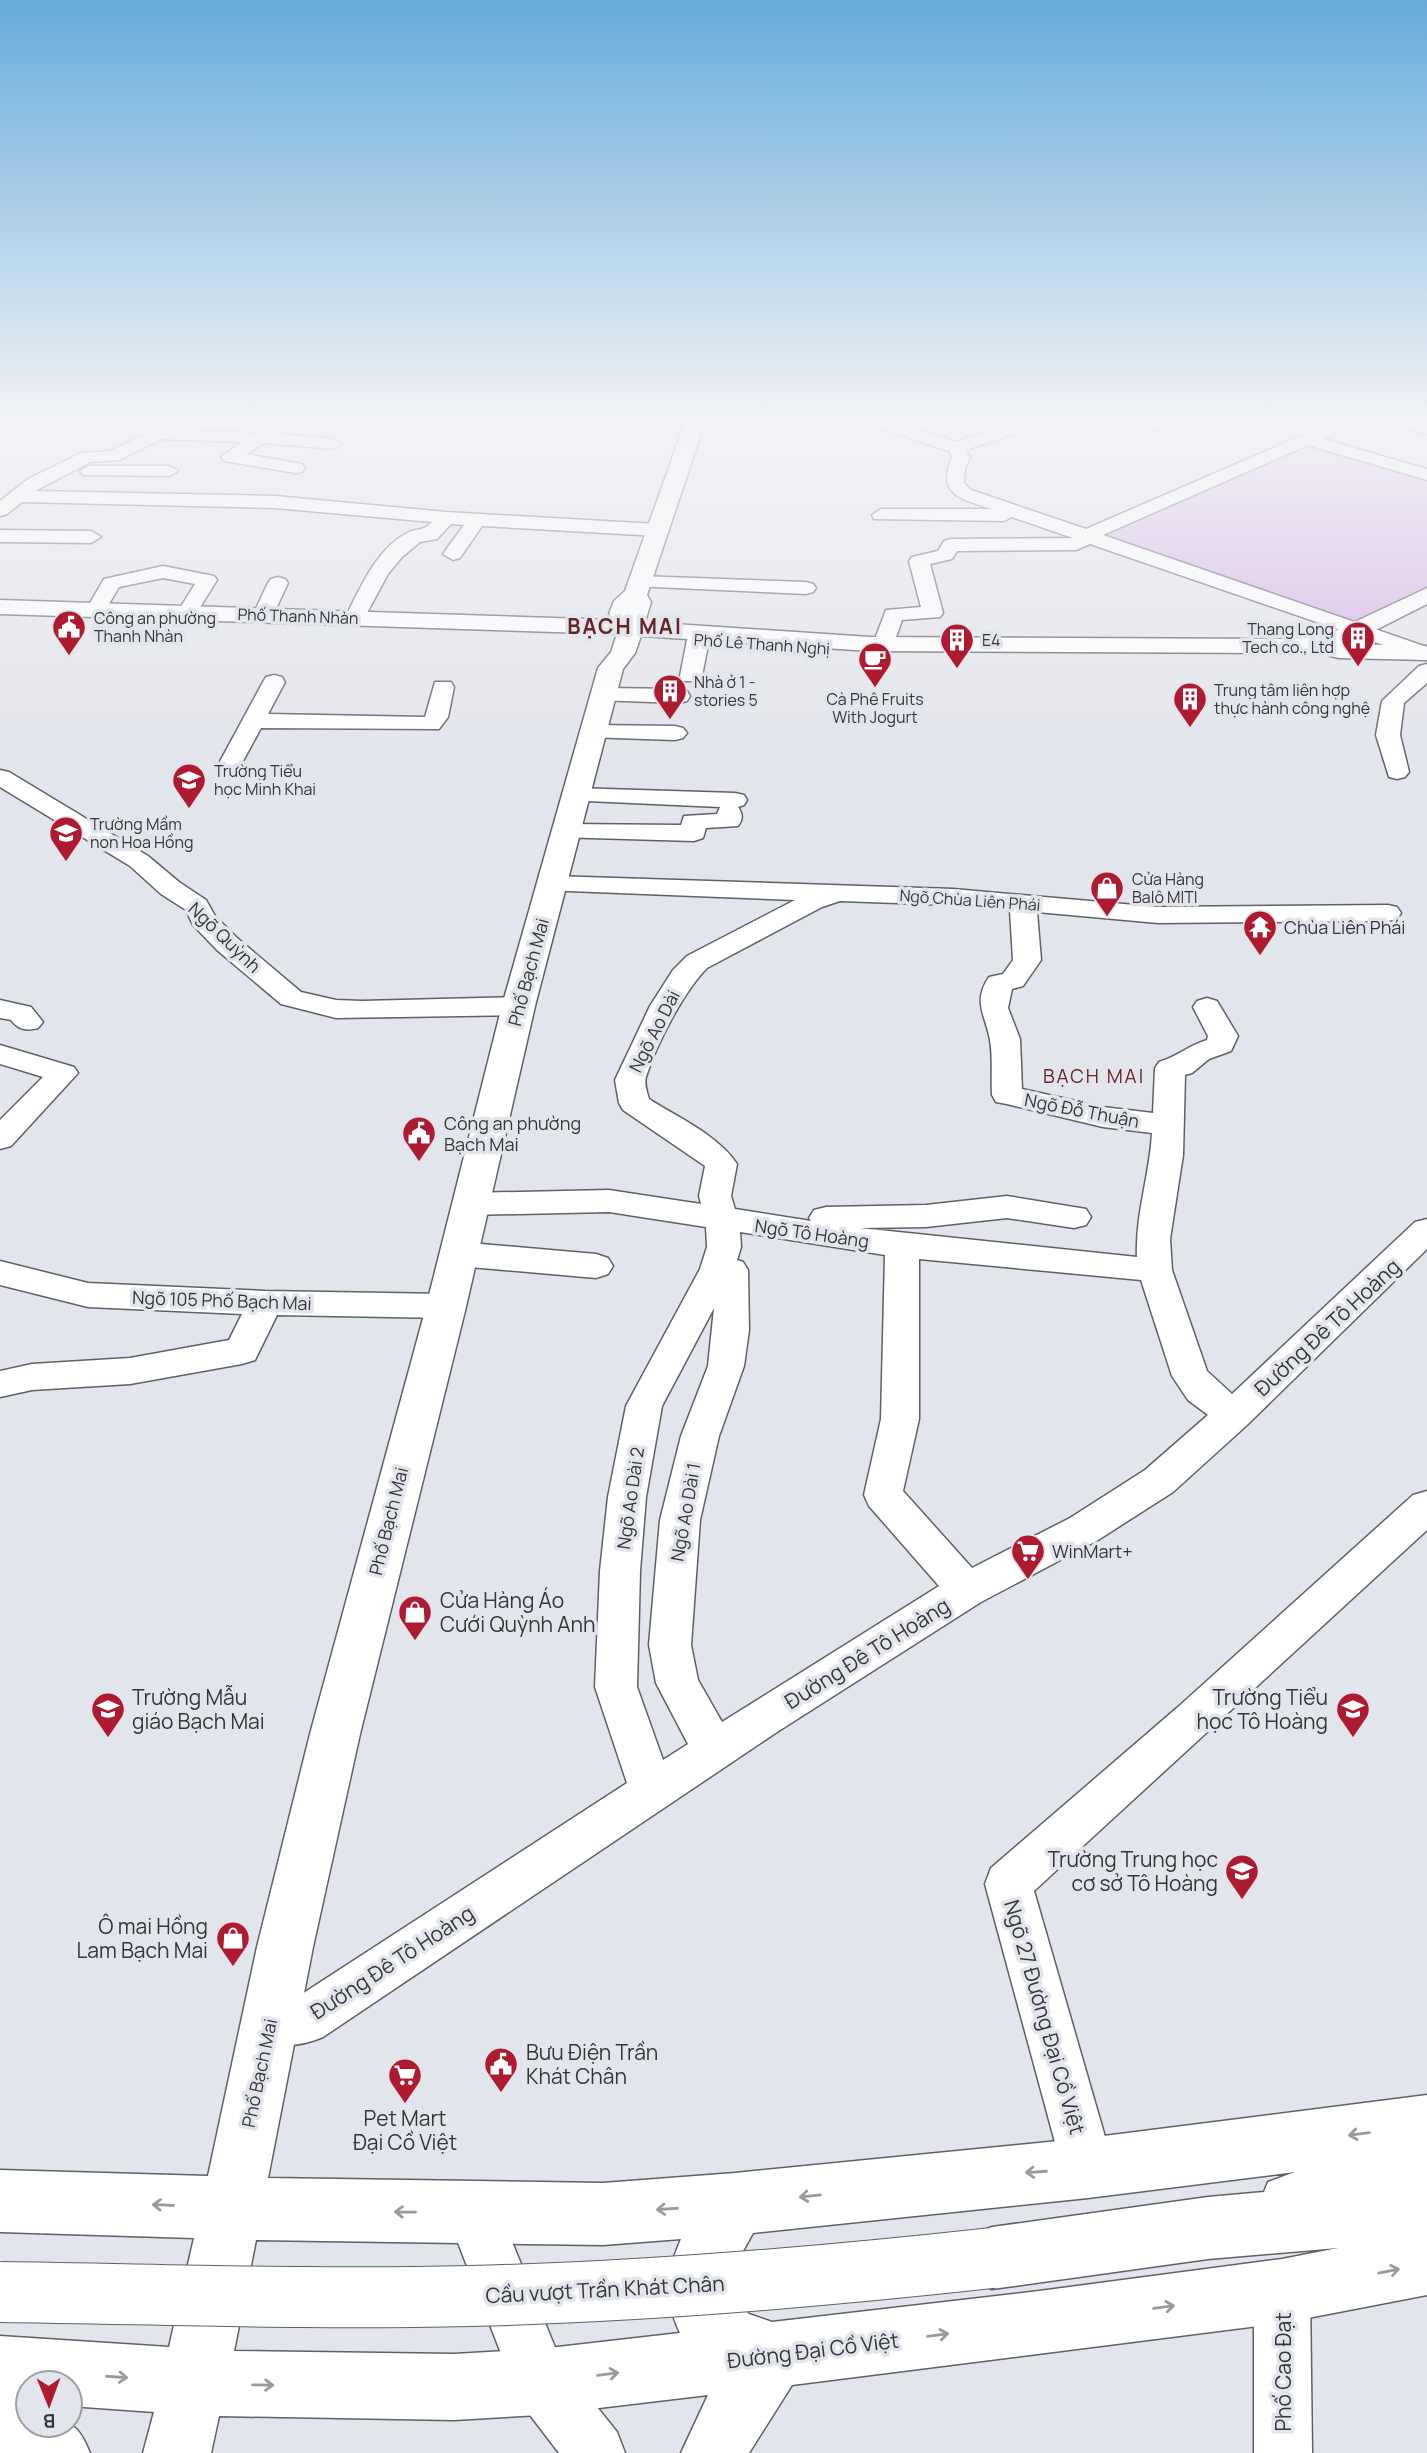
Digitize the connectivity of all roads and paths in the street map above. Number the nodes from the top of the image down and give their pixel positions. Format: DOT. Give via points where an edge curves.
graph roads {
  1 [pos="43,536"];
  2 [pos="418,536"];
  3 [pos="465,536"];
  4 [pos="655,536"];
  5 [pos="1088,536"];
  6 [pos="1089,536"];
  7 [pos="90,537"];
  8 [pos="453,554"];
  9 [pos="278,583"];
  10 [pos="806,588"];
  11 [pos="1427,595"];
  12 [pos="0,607"];
  13 [pos="1427,607"];
  14 [pos="96,610"];
  15 [pos="187,613"];
  16 [pos="355,618"];
  17 [pos="258,620"];
  18 [pos="621,632"];
  19 [pos="1366,633"];
  20 [pos="667,634"];
  21 [pos="1333,638"];
  22 [pos="698,639"];
  23 [pos="884,644"];
  24 [pos="1427,659"];
  25 [pos="691,676"];
  26 [pos="274,682"];
  27 [pos="443,687"];
  28 [pos="679,696"];
  29 [pos="254,721"];
  30 [pos="593,732"];
  31 [pos="675,733"];
  32 [pos="229,767"];
  33 [pos="1397,772"];
  34 [pos="0,777"];
  35 [pos="575,795"];
  36 [pos="565,832"];
  37 [pos="552,884"];
  38 [pos="840,893"];
  39 [pos="1023,903"];
  40 [pos="1388,914"];
  41 [pos="519,1006"];
  42 [pos="1207,1007"];
  43 [pos="0,1009"];
  44 [pos="28,1022"];
  45 [pos="0,1054"];
  46 [pos="1167,1125"];
  47 [pos="0,1139"];
  48 [pos="468,1204"];
  49 [pos="1074,1216"];
  50 [pos="722,1220"];
  51 [pos="1427,1230"];
  52 [pos="902,1246"];
  53 [pos="458,1254"];
  54 [pos="596,1266"];
  55 [pos="731,1270"];
  56 [pos="1155,1270"];
  57 [pos="0,1273"];
  58 [pos="265,1303"];
  59 [pos="446,1307"];
  60 [pos="0,1384"];
  61 [pos="1234,1415"];
  62 [pos="1427,1506"];
  63 [pos="967,1590"];
  64 [pos="715,1750"];
  65 [pos="652,1790"];
  66 [pos="270,2021"];
  67 [pos="1427,2125"];
  68 [pos="1427,2166"];
  69 [pos="1088,2168"];
  70 [pos="0,2201"];
  71 [pos="735,2204"];
  72 [pos="1427,2206"];
  73 [pos="231,2207"];
  74 [pos="473,2213"];
  75 [pos="1208,2228"];
  76 [pos="1427,2263"];
  77 [pos="1282,2291"];
  78 [pos="0,2292"];
  79 [pos="773,2355"];
  80 [pos="0,2369"];
  81 [pos="195,2382"];
  82 [pos="540,2382"];
  83 [pos="0,2422"];
  84 [pos="56,2453"];
  85 [pos="177,2453"];
  86 [pos="596,2453"];
  87 [pos="715,2453"];
  88 [pos="1283,2453"];
  1 -- 7 [label="street"];
  2 -- 16 [label="street" via="379,572"];
  3 -- 8 [label="street"];
  4 -- 18 [label="main road, Phố Bạch Mai"];
  5 -- 23 [label="street" via="1076,544 1053,546 951,545 945,555 919,561 933,612 892,614"];
  6 -- 21 [label="street"];
  9 -- 17 [label="street"];
  10 -- 18 [label="street"];
  11 -- 19 [label="main road, Phố Lê Thanh Nghị"];
  12 -- 14 [label="main road, Phố Thanh Nhàn"];
  13 -- 19 [label="main road, Phố Lê Thanh Nghị"];
  14 -- 15 [label="main road, Phố Thanh Nhàn"];
  14 -- 15 [label="street" via="111,583 163,572 207,580"];
  15 -- 17 [label="main road, Phố Thanh Nhàn"];
  16 -- 17 [label="main road, Phố Thanh Nhàn"];
  16 -- 18 [label="main road, Phố Thanh Nhàn"];
  18 -- 20 [label="main road"];
  18 -- 20 [label="main road"];
  18 -- 28 [label="street"];
  18 -- 30 [label="main road, Phố Bạch Mai"];
  19 -- 21 [label="main road, Phố Lê Thanh Nghị"];
  19 -- 24 [label="street"];
  20 -- 22 [label="main road, Phố Lê Thanh Nghị"];
  20 -- 23 [label="main road, Phố Lê Thanh Nghị"];
  21 -- 22 [label="main road, Phố Lê Thanh Nghị" via="871,651"];
  21 -- 23 [label="main road, Phố Lê Thanh Nghị" via="1291,646"];
  21 -- 24 [label="main road"];
  22 -- 25 [label="street"];
  24 -- 33 [label="street" via="1393,701 1388,735"];
  26 -- 29 [label="street"];
  27 -- 29 [label="street" via="437,717 431,724"];
  29 -- 32 [label="street"];
  30 -- 31 [label="street"];
  30 -- 35 [label="main road, Phố Bạch Mai"];
  34 -- 41 [label="street, Ngõ Quỳnh" via="139,861 197,906 227,944 291,998 362,1010"];
  35 -- 36 [label="main road, Phố Bạch Mai"];
  35 -- 36 [label="street" via="737,806 729,821 693,821 694,833"];
  36 -- 37 [label="main road, Phố Bạch Mai"];
  37 -- 38 [label="street, Ngõ Chùa Liên Phái"];
  37 -- 41 [label="main road, Phố Bạch Mai"];
  38 -- 39 [label="street, Ngõ Chùa Liên Phái"];
  38 -- 50 [label="street, Ngõ Ao Dài" via="814,901 697,962 664,1006 630,1080 634,1103 720,1164 715,1196"];
  39 -- 40 [label="street, Ngõ Chùa Liên Phái" via="1158,915"];
  39 -- 46 [label="street, Ngõ Đỗ Thuận" via="1027,960 1013,980 999,982 993,1004 1005,1039 1007,1095 1103,1117"];
  41 -- 48 [label="main road, Phố Bạch Mai"];
  42 -- 46 [label="street, Ngõ Đỗ Thuận" via="1223,1036 1221,1045 1199,1052 1181,1068 1170,1068"];
  43 -- 44 [label="street" via="21,1013"];
  45 -- 47 [label="street" via="63,1073"];
  46 -- 56 [label="street, Ngõ Đỗ Thuận" via="1167,1155 1153,1239"];
  48 -- 50 [label="street, Ngõ Tô Hoàng" via="608,1201"];
  48 -- 53 [label="main road, Phố Bạch Mai"];
  49 -- 50 [label="street" via="1007,1207 926,1216"];
  50 -- 52 [label="street, Ngõ Tô Hoàng"];
  50 -- 65 [label="street, Ngõ Ao Dài 2" via="724,1247 717,1269 644,1406 627,1497 616,1687"];
  51 -- 61 [label="street, Đường Đê Tô Hoàng"];
  52 -- 56 [label="street, Ngõ Tô Hoàng"];
  52 -- 63 [label="street" via="900,1419 883,1496"];
  53 -- 54 [label="street"];
  53 -- 59 [label="main road, Phố Bạch Mai"];
  55 -- 64 [label="street, Ngõ Ao Dài 1" via="726,1366 700,1436 680,1520 670,1645 677,1683"];
  56 -- 61 [label="street, Ngõ Đỗ Thuận" via="1190,1376"];
  57 -- 58 [label="street, Ngõ 105 Phố Bạch Mai" via="88,1295"];
  58 -- 59 [label="street, Ngõ 105 Phố Bạch Mai"];
  58 -- 60 [label="street" via="242,1351 130,1371 32,1377"];
  59 -- 66 [label="main road, Phố Bạch Mai" via="323,1780"];
  61 -- 63 [label="street, Đường Đê Tô Hoàng" via="1159,1480 1084,1529"];
  62 -- 69 [label="street, Ngõ 27 Đường Đại Cồ Việt" via="1008,1884"];
  63 -- 64 [label="street, Đường Đê Tô Hoàng"];
  64 -- 65 [label="street, Đường Đê Tô Hoàng"];
  65 -- 66 [label="street, Đường Đê Tô Hoàng" via="306,2020"];
  66 -- 73 [label="main road, Phố Bạch Mai"];
  67 -- 69 [label="main road, one-way"];
  68 -- 75 [label="main road, Cầu vượt Trần Khát Chân"];
  69 -- 71 [label="main road, one-way"];
  73 -- 70 [label="main road, one-way"];
  71 -- 74 [label="main road, one-way" via="603,2214"];
  71 -- 79 [label="main road" via="703,2261 699,2301 723,2334"];
  72 -- 75 [label="main road, Cầu vượt Trần Khát Chân"];
  74 -- 73 [label="main road, one-way"];
  73 -- 81 [label="main road, Phố Bạch Mai"];
  74 -- 82 [label="street"];
  75 -- 78 [label="main road, Cầu vượt Trần Khát Chân, bridge" via="916,2267 607,2292 376,2297"];
  77 -- 76 [label="main road, Đường Đại Cồ Việt, one-way"];
  79 -- 77 [label="main road, Đường Đại Cồ Việt, one-way"];
  77 -- 88 [label="street, Phố Cao Đạt"];
  82 -- 79 [label="main road, Đường Đại Cồ Việt, one-way"];
  79 -- 87 [label="main road"];
  80 -- 81 [label="main road, Đường Đại Cồ Việt, one-way"];
  81 -- 82 [label="main road, Đường Đại Cồ Việt, one-way" via="454,2387"];
  81 -- 85 [label="main road, Phố Bạch Mai"];
  82 -- 86 [label="street"];
  83 -- 84 [label="main road"];
}
